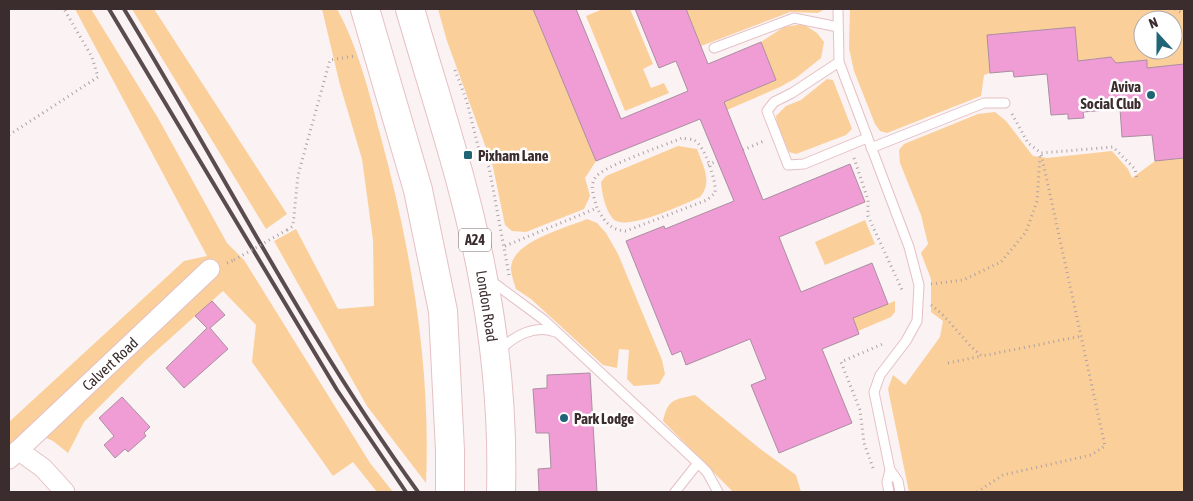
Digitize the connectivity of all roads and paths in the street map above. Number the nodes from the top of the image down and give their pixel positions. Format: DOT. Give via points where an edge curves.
graph roads {
  1 [pos="64,9"];
  2 [pos="365,9"];
  3 [pos="410,9"];
  4 [pos="838,9"];
  5 [pos="1175,9"];
  6 [pos="1184,14"];
  7 [pos="838,26"];
  8 [pos="714,48"];
  9 [pos="361,55"];
  10 [pos="839,62"];
  11 [pos="1005,103"];
  12 [pos="9,135"];
  13 [pos="776,136"];
  14 [pos="867,138"];
  15 [pos="871,148"];
  16 [pos="743,150"];
  17 [pos="1040,153"];
  18 [pos="717,161"];
  19 [pos="708,165"];
  20 [pos="1137,180"];
  21 [pos="597,208"];
  22 [pos="505,246"];
  23 [pos="234,260"];
  24 [pos="210,270"];
  25 [pos="482,275"];
  26 [pos="903,292"];
  27 [pos="918,299"];
  28 [pos="560,334"];
  29 [pos="1082,336"];
  30 [pos="494,356"];
  31 [pos="982,356"];
  32 [pos="948,363"];
  33 [pos="14,454"];
  34 [pos="698,463"];
  35 [pos="890,470"];
  36 [pos="501,486"];
  37 [pos="66,492"];
  38 [pos="450,492"];
  39 [pos="675,492"];
  40 [pos="718,492"];
  41 [pos="889,492"];
  42 [pos="900,492"];
  43 [pos="977,492"];
  1 -- 12 [label="path" via="92,57 98,77"];
  2 -- 38 [label="highway" via="418,190 443,311"];
  3 -- 25 [label="highway, London Road / A24" via="461,184"];
  4 -- 7 [label="lane"];
  5 -- 6 [label="path"];
  7 -- 8 [label="lane" via="794,18"];
  7 -- 10 [label="lane"];
  9 -- 23 [label="path, bridge" via="330,60 298,175 293,226"];
  10 -- 13 [label="lane" via="774,102 767,111"];
  10 -- 14 [label="lane"];
  11 -- 15 [label="lane" via="984,103"];
  11 -- 17 [label="path" via="1028,143"];
  13 -- 14 [label="lane" via="788,165 804,164"];
  13 -- 16 [label="path"];
  14 -- 15 [label="lane"];
  15 -- 26 [label="path" via="854,158 868,200 868,216"];
  15 -- 27 [label="lane" via="909,247 919,285"];
  17 -- 20 [label="path" via="1113,147 1135,169"];
  17 -- 27 [label="path" via="1037,201 1026,232 1001,262 963,280 930,284"];
  17 -- 29 [label="path"];
  18 -- 19 [label="path"];
  19 -- 21 [label="path" via="716,184 715,193 707,200 653,221 626,231 615,231"];
  19 -- 21 [label="path" via="701,147 694,140 682,138 607,169 595,178 592,188"];
  21 -- 22 [label="path"];
  24 -- 33 [label="street, Calvert Road"];
  25 -- 28 [label="lane"];
  25 -- 30 [label="highway, London Road / A24"];
  27 -- 31 [label="path" via="945,317"];
  27 -- 35 [label="lane" via="917,321 880,374 874,392"];
  28 -- 30 [label="lane" via="546,329 530,331 515,337"];
  28 -- 34 [label="lane"];
  29 -- 31 [label="path"];
  29 -- 43 [label="path" via="1106,446 1091,455 1003,475"];
  30 -- 36 [label="highway, London Road / A24"];
  31 -- 32 [label="path"];
  33 -- 37 [label="street" via="43,468"];
  34 -- 39 [label="lane"];
  34 -- 40 [label="lane" via="708,472"];
  35 -- 41 [label="lane"];
  35 -- 42 [label="lane" via="898,481"];
}
